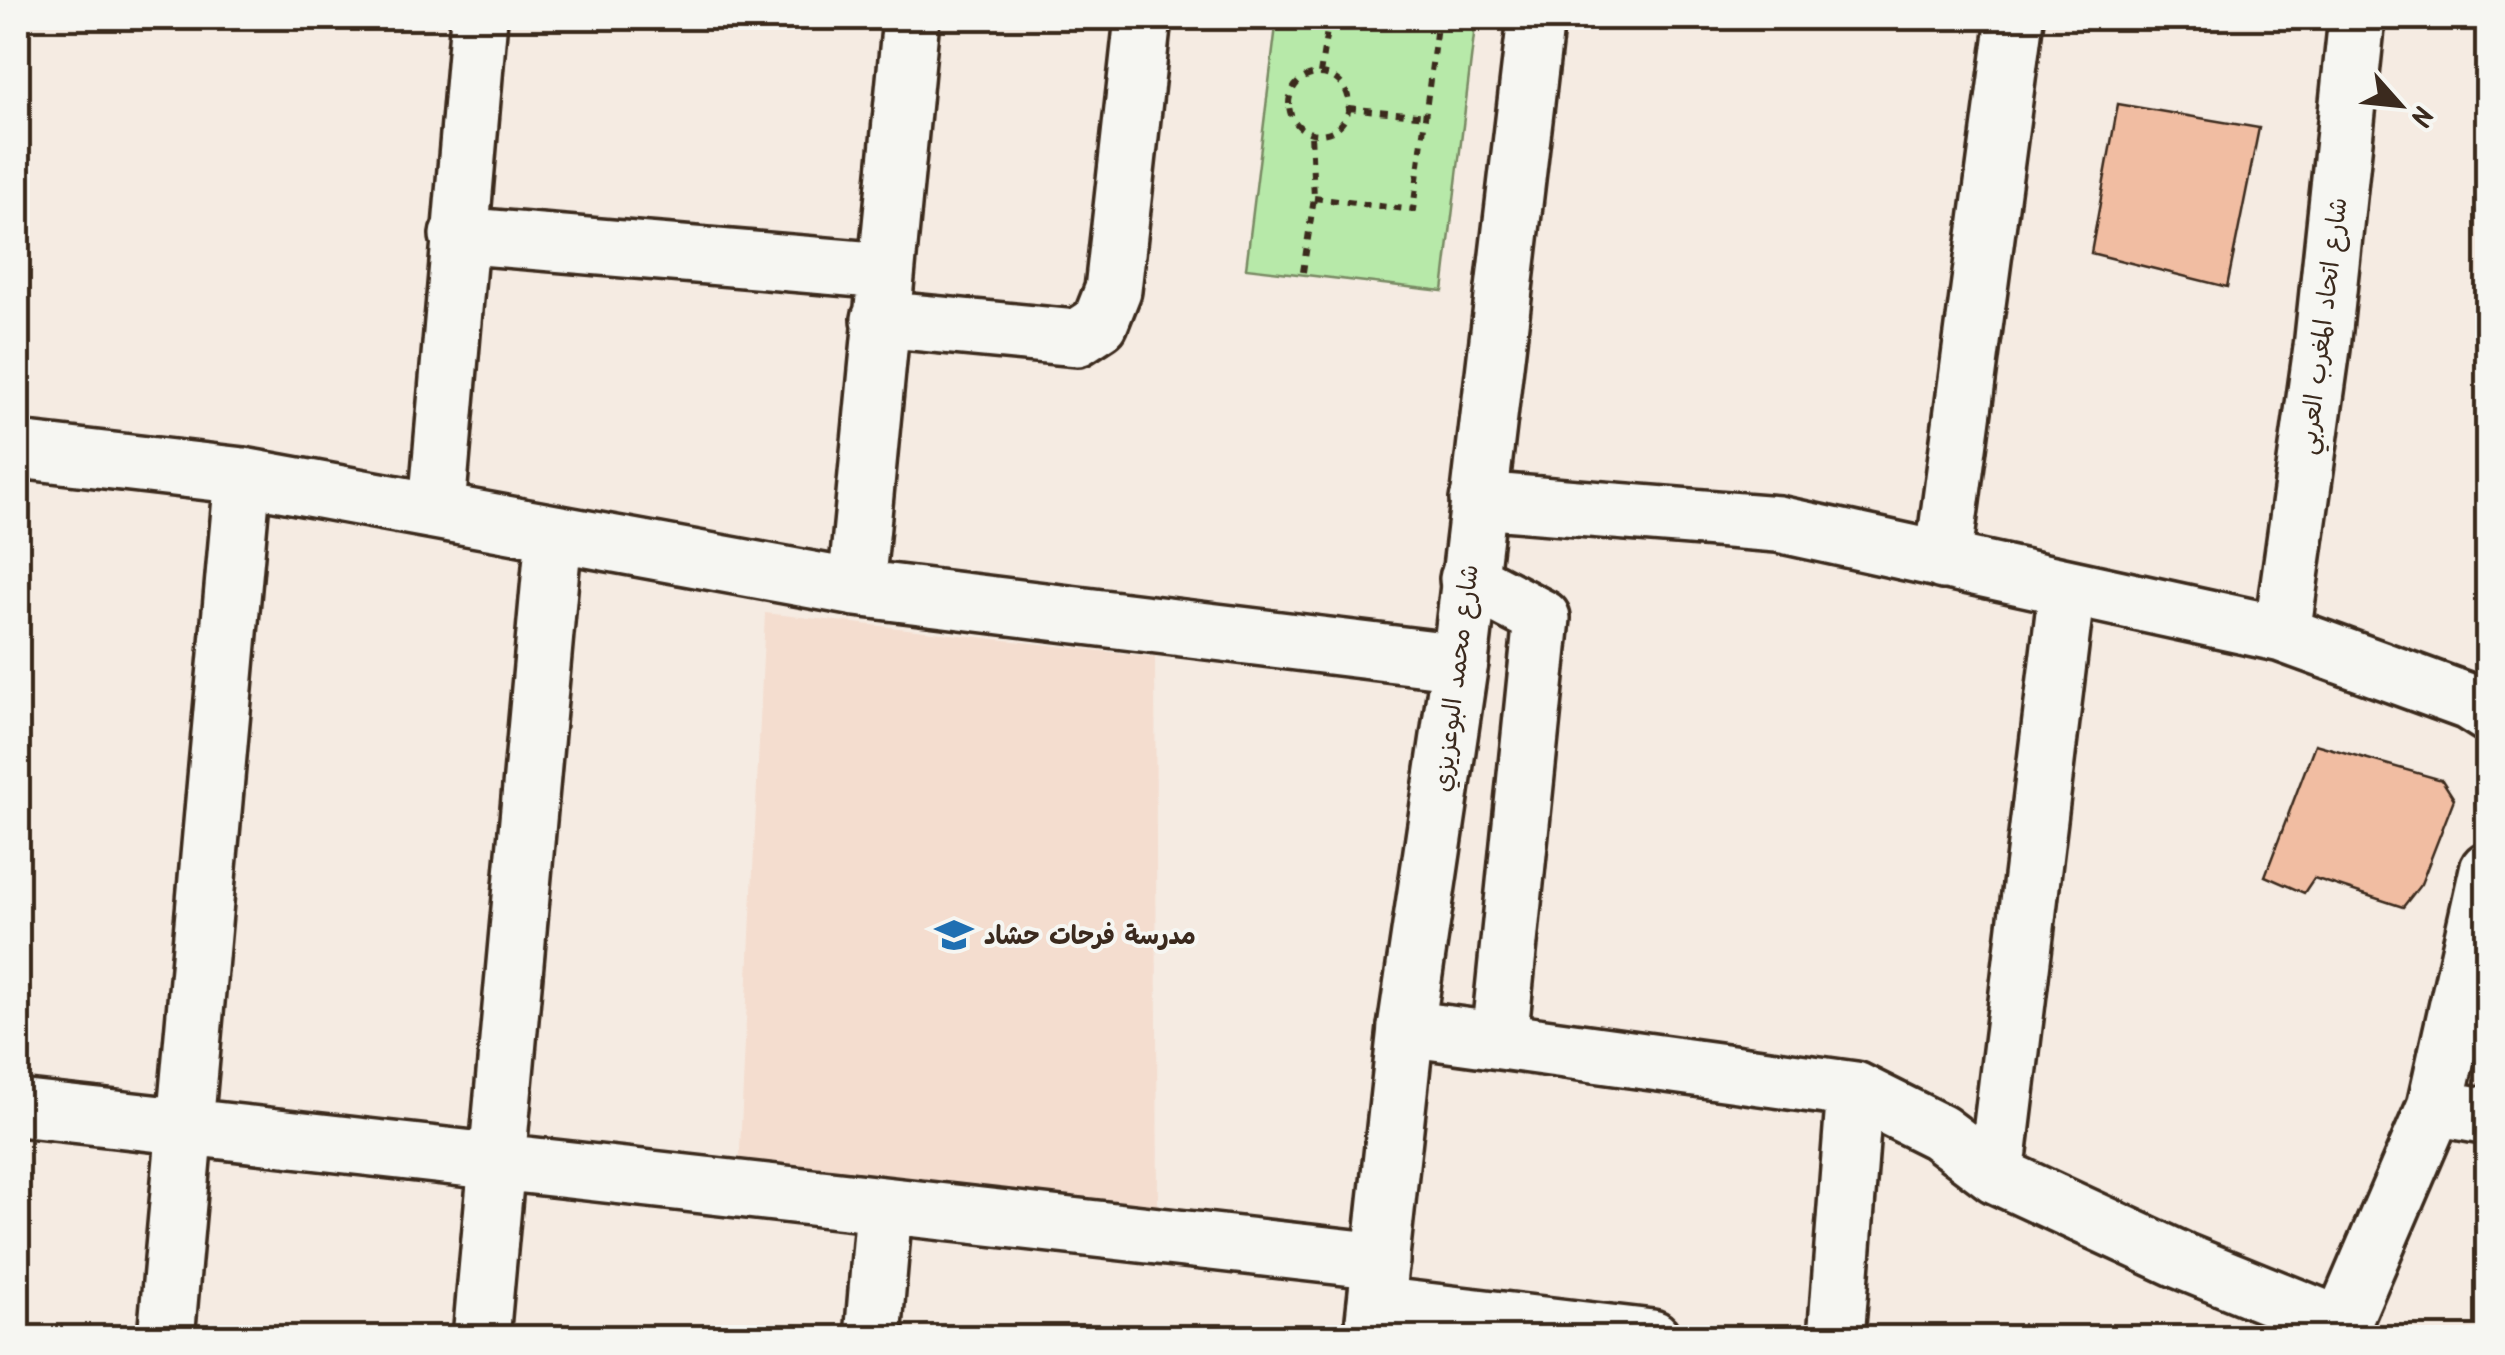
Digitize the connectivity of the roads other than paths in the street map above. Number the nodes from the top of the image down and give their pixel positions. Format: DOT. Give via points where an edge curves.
graph roads {
  1 [pos="479,18"];
  2 [pos="911,18"];
  3 [pos="1143,18"];
  4 [pos="1536,18"];
  5 [pos="2015,18"];
  6 [pos="2357,18"];
  7 [pos="458,235"];
  8 [pos="882,295"];
  9 [pos="18,450"];
  10 [pos="243,476"];
  11 [pos="1478,500"];
  12 [pos="438,508"];
  13 [pos="554,534"];
  14 [pos="1943,561"];
  15 [pos="1468,579"];
  16 [pos="856,588"];
  17 [pos="2067,588"];
  18 [pos="2282,634"];
  19 [pos="1460,662"];
  20 [pos="2488,714"];
  21 [pos="2488,870"];
  22 [pos="1406,1028"];
  23 [pos="1499,1040"];
  24 [pos="1854,1090"];
  25 [pos="2435,1107"];
  26 [pos="18,1108"];
  27 [pos="2488,1117"];
  28 [pos="188,1127"];
  29 [pos="498,1164"];
  30 [pos="1996,1174"];
  31 [pos="884,1208"];
  32 [pos="1376,1301"];
  33 [pos="2338,1332"];
  34 [pos="166,1338"];
  35 [pos="481,1338"];
  36 [pos="872,1338"];
  37 [pos="1652,1338"];
  38 [pos="1836,1338"];
  1 -- 7 [label="street"];
  2 -- 8 [label="street"];
  3 -- 8 [label="street" via="1113,290 1100,323 1077,338"];
  4 -- 11 [label="street, شارع محمد البوعزيزي"];
  5 -- 14 [label="street"];
  6 -- 18 [label="street, شارع اتحاد المغرب العربي" via="2322,348"];
  7 -- 8 [label="street"];
  7 -- 12 [label="street"];
  8 -- 16 [label="street"];
  9 -- 10 [label="street"];
  10 -- 12 [label="street"];
  10 -- 28 [label="street"];
  11 -- 14 [label="street" via="1778,524"];
  11 -- 15 [label="street, شارع محمد البوعزيزي"];
  12 -- 13 [label="street"];
  13 -- 16 [label="street"];
  13 -- 29 [label="street"];
  14 -- 17 [label="street"];
  15 -- 19 [label="street, شارع محمد البوعزيزي"];
  15 -- 23 [label="street" via="1542,618"];
  16 -- 19 [label="street"];
  17 -- 18 [label="street"];
  17 -- 30 [label="street"];
  18 -- 20 [label="street"];
  19 -- 22 [label="street, شارع محمد البوعزيزي"];
  21 -- 25 [label="street"];
  22 -- 23 [label="street"];
  22 -- 32 [label="street, شارع محمد البوعزيزي"];
  23 -- 24 [label="street"];
  24 -- 30 [label="street" via="1939,1132"];
  24 -- 38 [label="street"];
  25 -- 27 [label="street"];
  25 -- 33 [label="street"];
  26 -- 28 [label="street"];
  28 -- 29 [label="street"];
  28 -- 34 [label="street"];
  29 -- 31 [label="street"];
  29 -- 35 [label="street"];
  30 -- 33 [label="street"];
  31 -- 32 [label="street"];
  31 -- 36 [label="street"];
  32 -- 37 [label="street"];
}
